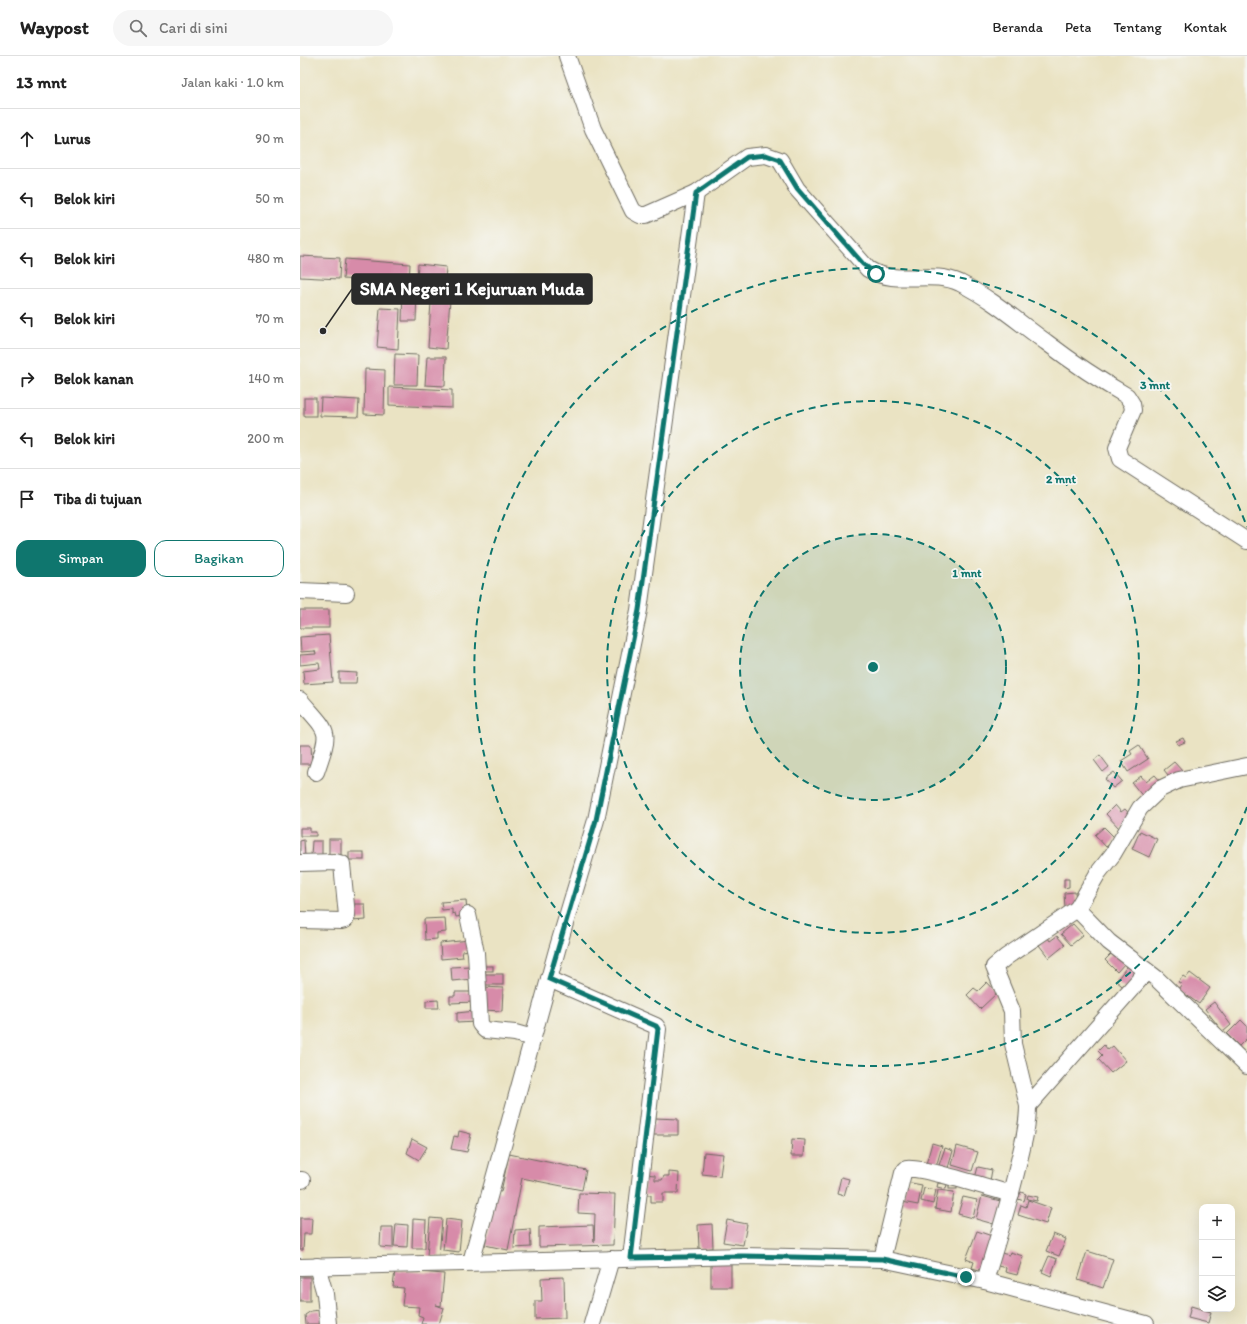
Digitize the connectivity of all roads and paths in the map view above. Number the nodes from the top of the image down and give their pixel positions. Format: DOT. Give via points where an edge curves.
graph roads {
  1 [pos="568,56"];
  2 [pos="696,193"];
  3 [pos="1247,541"];
  4 [pos="300,591"];
  5 [pos="346,593"];
  6 [pos="300,700"];
  7 [pos="1247,766"];
  8 [pos="316,772"];
  9 [pos="300,863"];
  10 [pos="1077,909"];
  11 [pos="468,915"];
  12 [pos="300,920"];
  13 [pos="1147,971"];
  14 [pos="549,979"];
  15 [pos="533,1038"];
  16 [pos="1247,1066"];
  17 [pos="1028,1106"];
  18 [pos="1011,1194"];
  19 [pos="631,1258"];
  20 [pos="611,1259"];
  21 [pos="882,1259"];
  22 [pos="471,1262"];
  23 [pos="300,1266"];
  24 [pos="317,1266"];
  25 [pos="985,1281"];
  26 [pos="328,1324"];
  27 [pos="592,1324"];
  28 [pos="1146,1324"];
  1 -- 2 [label="street" via="593,129 633,211 646,215"];
  2 -- 3 [label="street" via="747,157 766,155 780,160 797,188 868,269 893,279 944,278 968,288 998,305 1046,342 1127,396 1132,404 1132,410 1117,448 1120,459"];
  2 -- 14 [label="street" via="639,610 596,820"];
  4 -- 5 [label="street"];
  6 -- 8 [label="street" via="326,732 326,742"];
  7 -- 10 [label="street" via="1179,780 1160,789 1140,808"];
  9 -- 12 [label="street" via="342,864 347,916 341,921"];
  10 -- 13 [label="street" via="1109,942"];
  10 -- 17 [label="street" via="994,967 1012,1011 1013,1044"];
  11 -- 15 [label="street" via="476,953 481,1026 489,1031 515,1033"];
  13 -- 16 [label="street"];
  13 -- 17 [label="street"];
  14 -- 15 [label="street"];
  14 -- 19 [label="street" via="658,1029"];
  15 -- 22 [label="street"];
  17 -- 18 [label="street" via="1024,1143"];
  18 -- 21 [label="street" via="938,1174 906,1169"];
  18 -- 25 [label="street"];
  19 -- 20 [label="street"];
  19 -- 21 [label="street" via="749,1256"];
  20 -- 22 [label="street"];
  20 -- 27 [label="street"];
  21 -- 25 [label="street"];
  22 -- 24 [label="street"];
  23 -- 24 [label="street"];
  24 -- 26 [label="street" via="325,1294"];
  25 -- 28 [label="street"];
}
